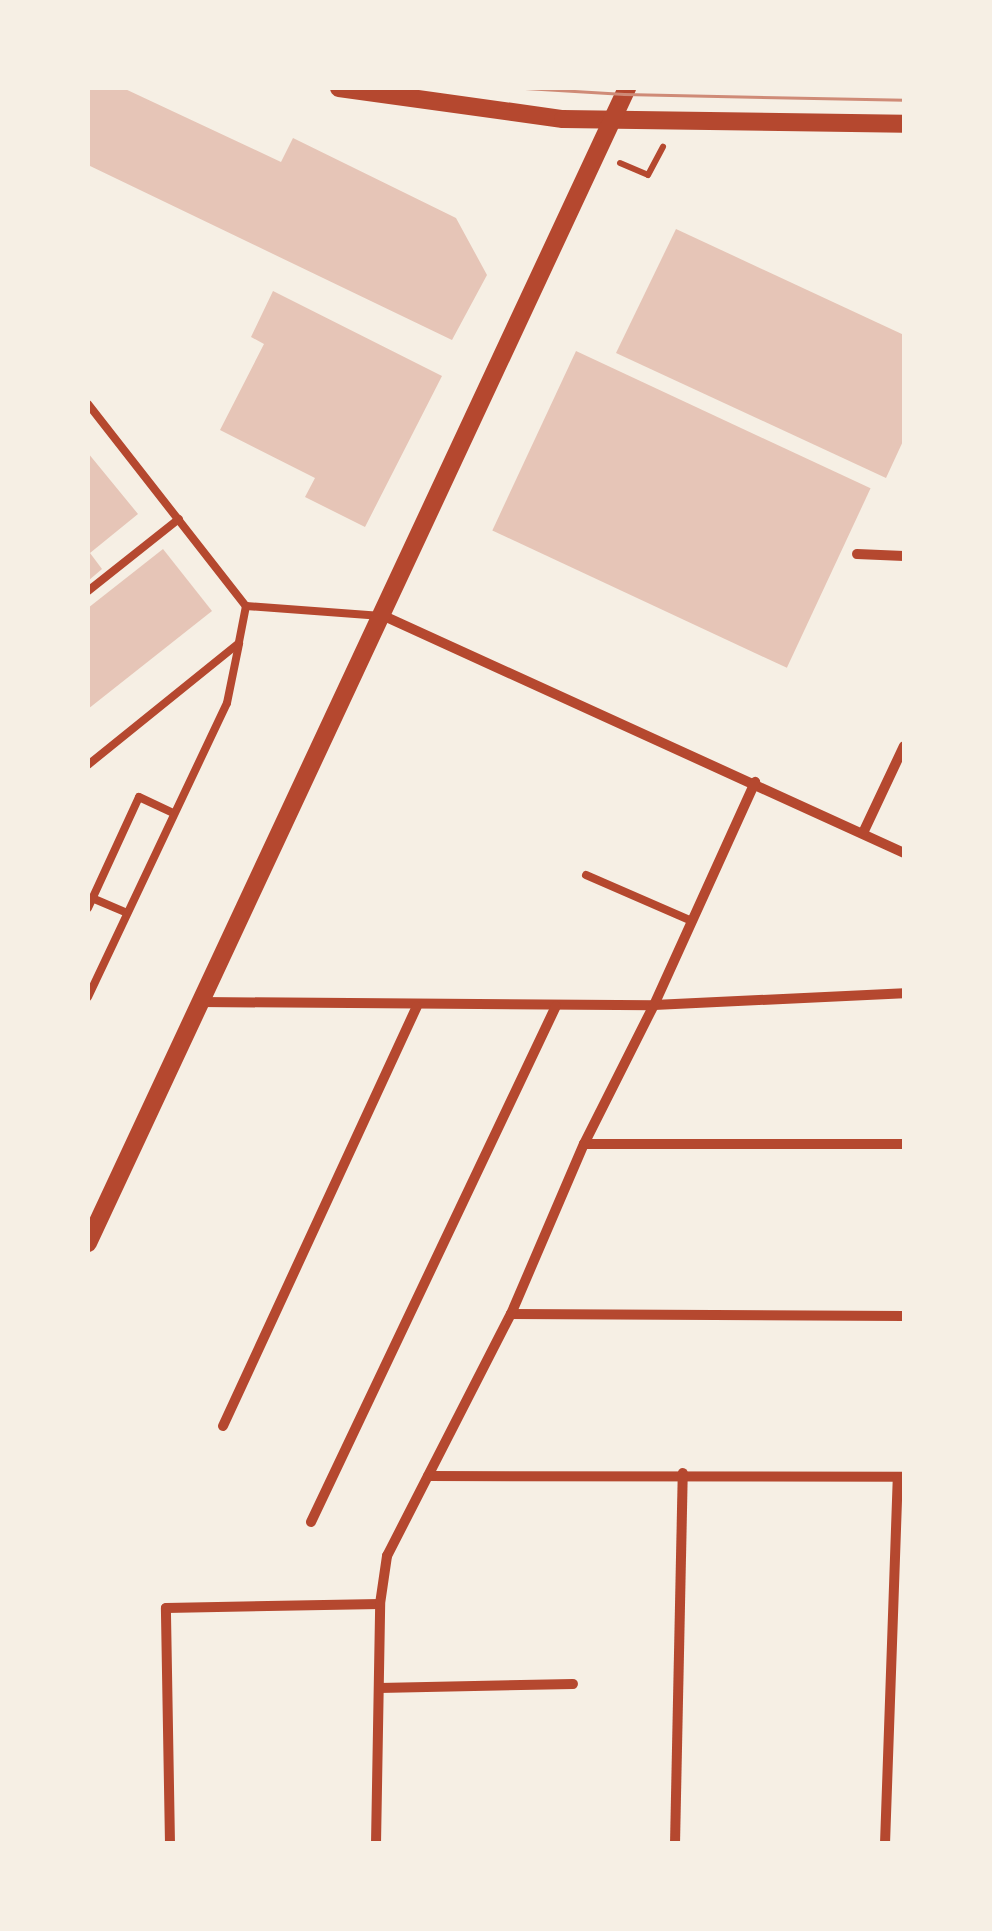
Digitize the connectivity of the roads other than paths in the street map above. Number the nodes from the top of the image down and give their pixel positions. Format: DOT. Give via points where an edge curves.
graph roads {
  1 [pos="338,88"];
  2 [pos="627,88"];
  3 [pos="612,120"];
  4 [pos="904,124"];
  5 [pos="88,404"];
  6 [pos="179,519"];
  7 [pos="858,554"];
  8 [pos="904,556"];
  9 [pos="88,592"];
  10 [pos="246,606"];
  11 [pos="384,616"];
  12 [pos="239,643"];
  13 [pos="904,746"];
  14 [pos="88,765"];
  15 [pos="755,782"];
  16 [pos="174,813"];
  17 [pos="863,833"];
  18 [pos="904,853"];
  19 [pos="586,875"];
  20 [pos="92,898"];
  21 [pos="88,908"];
  22 [pos="127,913"];
  23 [pos="692,920"];
  24 [pos="904,993"];
  25 [pos="88,997"];
  26 [pos="200,1002"];
  27 [pos="654,1005"];
  28 [pos="556,1006"];
  29 [pos="417,1007"];
  30 [pos="584,1144"];
  31 [pos="904,1144"];
  32 [pos="88,1243"];
  33 [pos="511,1314"];
  34 [pos="904,1316"];
  35 [pos="223,1426"];
  36 [pos="683,1473"];
  37 [pos="428,1476"];
  38 [pos="901,1477"];
  39 [pos="311,1522"];
  40 [pos="380,1604"];
  41 [pos="574,1684"];
  42 [pos="379,1688"];
  43 [pos="170,1844"];
  44 [pos="376,1844"];
  45 [pos="675,1844"];
  46 [pos="886,1844"];
  1 -- 3 [label="street"];
  2 -- 3 [label="street"];
  3 -- 4 [label="street"];
  3 -- 11 [label="street"];
  5 -- 6 [label="lane"];
  6 -- 9 [label="lane"];
  6 -- 10 [label="lane"];
  7 -- 8 [label="street"];
  10 -- 11 [label="lane"];
  10 -- 12 [label="lane"];
  11 -- 15 [label="street"];
  11 -- 26 [label="street"];
  12 -- 14 [label="lane"];
  12 -- 16 [label="lane" via="227,703"];
  13 -- 17 [label="street"];
  15 -- 17 [label="street"];
  15 -- 23 [label="street"];
  16 -- 20 [label="lane" via="140,797"];
  16 -- 22 [label="lane"];
  17 -- 18 [label="street"];
  19 -- 23 [label="lane"];
  20 -- 21 [label="lane"];
  20 -- 22 [label="lane"];
  22 -- 25 [label="lane"];
  23 -- 27 [label="street"];
  24 -- 27 [label="street"];
  26 -- 29 [label="street"];
  26 -- 32 [label="street"];
  27 -- 28 [label="street"];
  27 -- 30 [label="street"];
  28 -- 29 [label="street"];
  28 -- 39 [label="street"];
  29 -- 35 [label="street"];
  30 -- 31 [label="street"];
  30 -- 33 [label="street"];
  33 -- 34 [label="street"];
  33 -- 37 [label="street"];
  36 -- 37 [label="street"];
  36 -- 38 [label="street"];
  36 -- 45 [label="street"];
  37 -- 40 [label="street" via="388,1556"];
  38 -- 46 [label="street"];
  40 -- 42 [label="street"];
  40 -- 43 [label="street" via="166,1608"];
  41 -- 42 [label="street"];
  42 -- 44 [label="street"];
}
